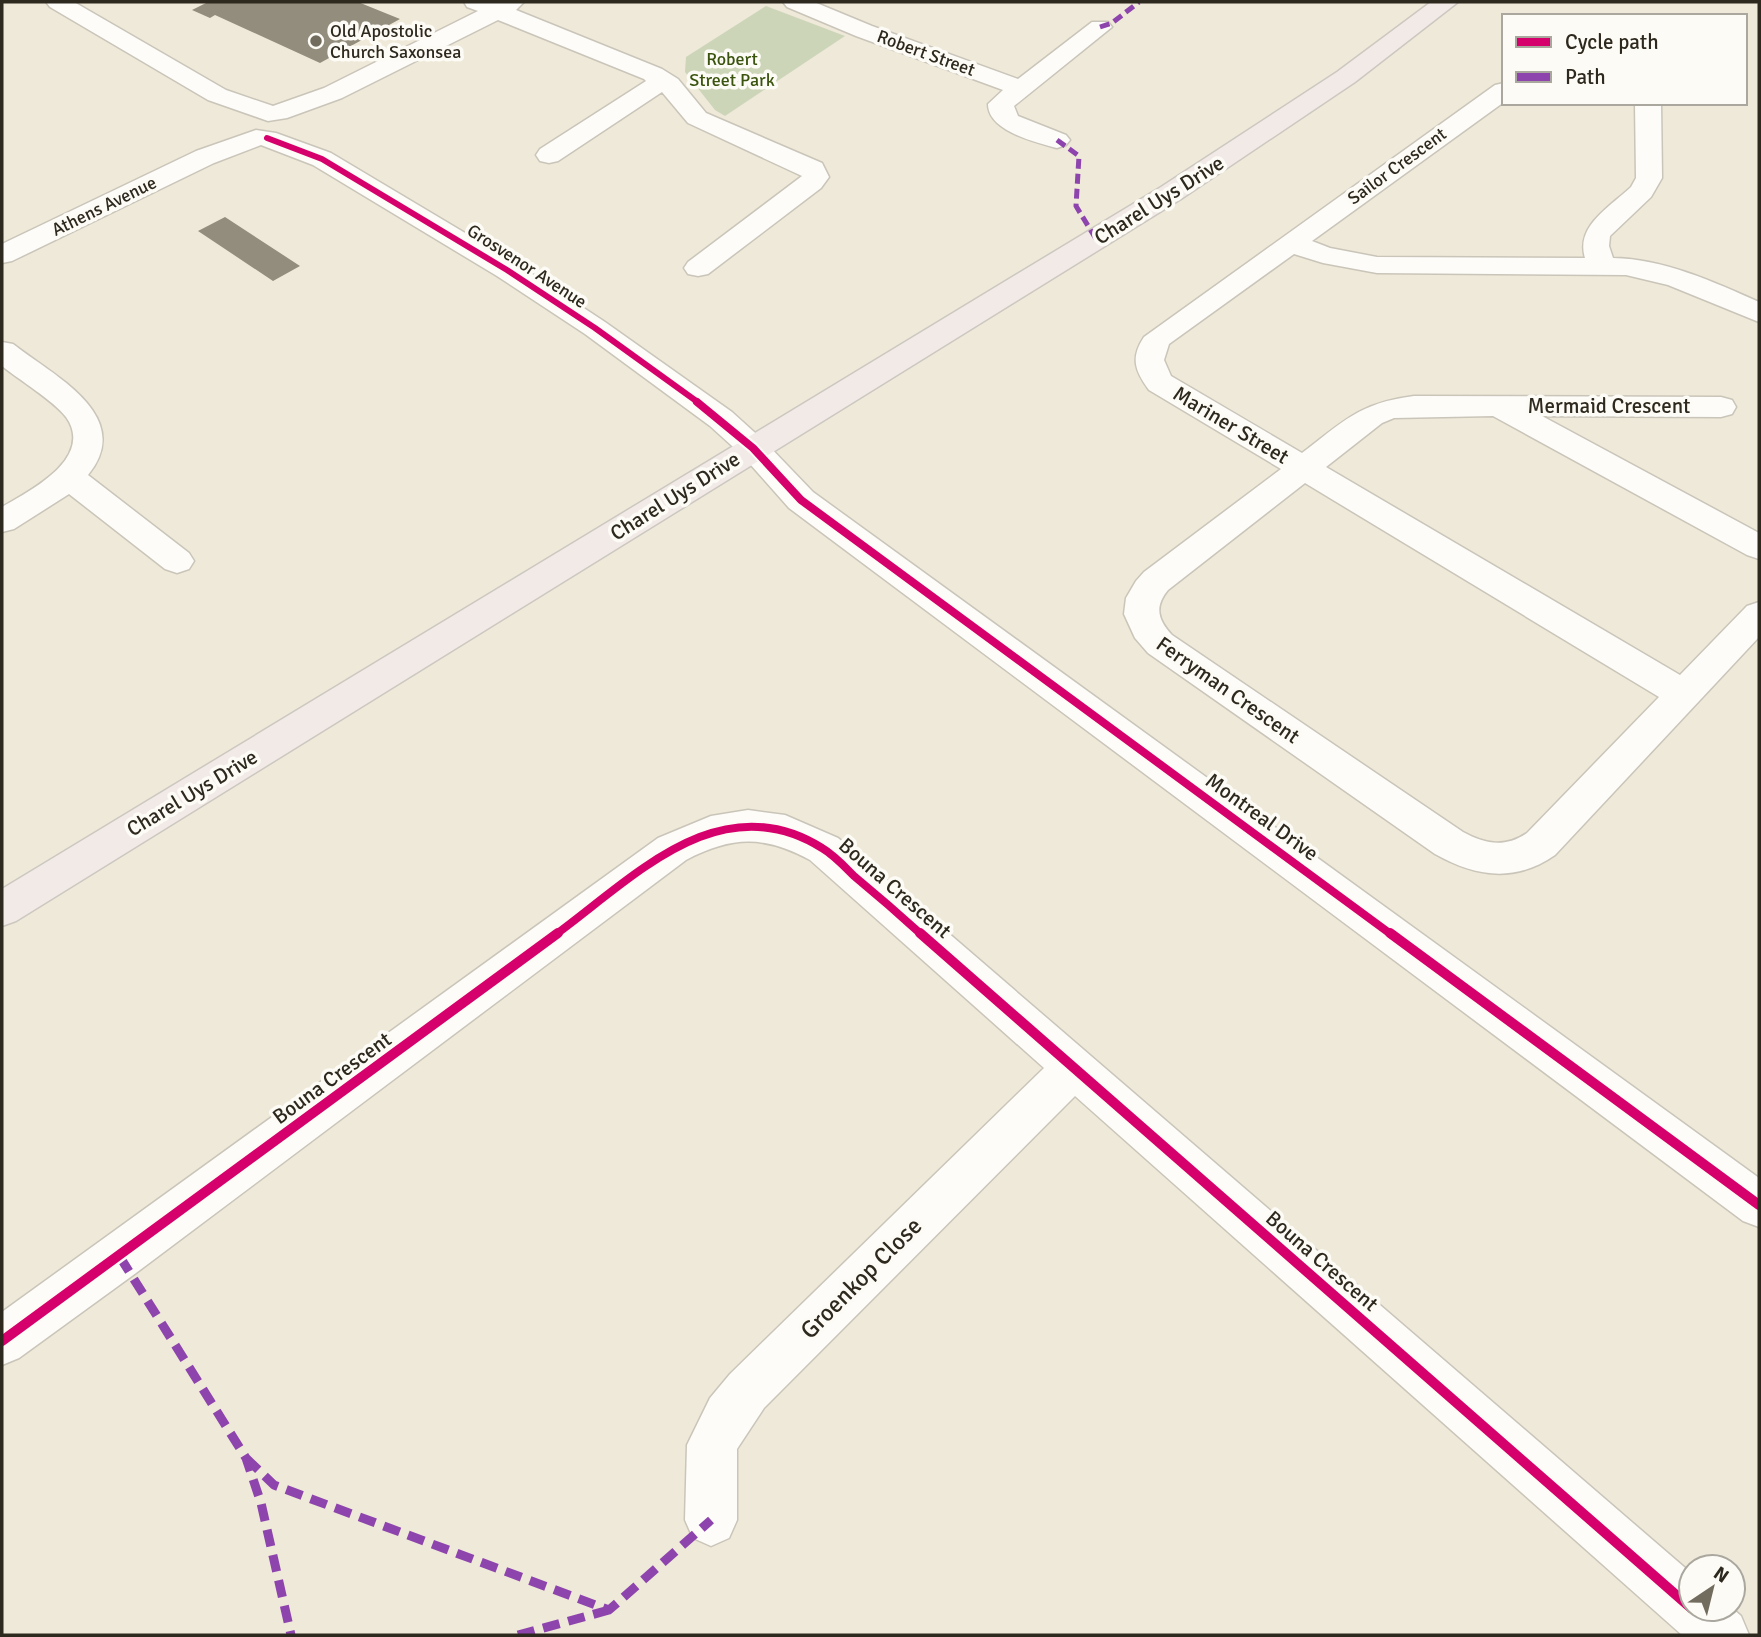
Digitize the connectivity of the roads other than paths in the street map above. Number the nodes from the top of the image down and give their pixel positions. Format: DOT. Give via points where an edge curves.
graph roads {
  1 [pos="58,2"];
  2 [pos="795,2"];
  3 [pos="855,2"];
  4 [pos="1446,2"];
  5 [pos="496,5"];
  6 [pos="833,16"];
  7 [pos="1100,27"];
  8 [pos="664,80"];
  9 [pos="1021,88"];
  10 [pos="1502,91"];
  11 [pos="1648,105"];
  12 [pos="267,126"];
  13 [pos="1057,140"];
  14 [pos="549,155"];
  15 [pos="1291,243"];
  16 [pos="2,255"];
  17 [pos="1601,265"];
  18 [pos="698,268"];
  19 [pos="1759,313"];
  20 [pos="2,351"];
  21 [pos="1497,405"];
  22 [pos="1721,407"];
  23 [pos="752,449"];
  24 [pos="1304,468"];
  25 [pos="69,477"];
  26 [pos="2,521"];
  27 [pos="1759,547"];
  28 [pos="177,561"];
  29 [pos="1759,615"];
  30 [pos="1683,694"];
  31 [pos="2,909"];
  32 [pos="1074,1068"];
  33 [pos="1759,1205"];
  34 [pos="2,1341"];
  35 [pos="711,1520"];
  36 [pos="1677,1595"];
  37 [pos="1709,1623"];
  38 [pos="1722,1635"];
  1 -- 12 [label="street, Grosvenor Avenue"];
  2 -- 6 [label="street, Robert Street"];
  3 -- 6 [label="street"];
  4 -- 23 [label="main road, Charel Uys Drive" via="1346,78 1194,178"];
  5 -- 8 [label="street"];
  5 -- 12 [label="street, Athens Avenue"];
  6 -- 9 [label="street, Robert Street"];
  7 -- 9 [label="street"];
  8 -- 14 [label="street"];
  8 -- 18 [label="street" via="697,118 816,173 813,182"];
  9 -- 13 [label="street" via="1001,104 1001,113 1009,121"];
  10 -- 15 [label="street, Sailor Crescent"];
  11 -- 17 [label="street" via="1649,178 1642,191 1597,234 1595,246"];
  12 -- 16 [label="street, Athens Avenue"];
  12 -- 23 [label="street, Grosvenor Avenue" via="595,328 710,411"];
  15 -- 17 [label="street" via="1377,265"];
  15 -- 24 [label="street, Mariner Street" via="1159,338 1148,355 1148,364 1160,383"];
  17 -- 19 [label="street" via="1672,276"];
  20 -- 25 [label="street" via="86,419 88,447"];
  21 -- 22 [label="street, Mermaid Crescent"];
  21 -- 24 [label="street, Ferryman Crescent" via="1390,409 1371,416"];
  21 -- 27 [label="street, Ferryman Crescent"];
  23 -- 31 [label="main road, Charel Uys Drive"];
  23 -- 33 [label="street, Montreal Drive" via="801,500"];
  24 -- 30 [label="street, Mariner Street"];
  24 -- 30 [label="street, Ferryman Crescent" via="1156,581 1142,599 1142,621 1160,644 1449,843 1485,859 1518,858 1531,852"];
  25 -- 26 [label="street"];
  25 -- 28 [label="street"];
  29 -- 30 [label="street, Ferryman Crescent"];
  32 -- 34 [label="street, Bouna Crescent" via="824,849 807,838 767,825 719,828 672,849"];
  32 -- 35 [label="street, Groenkop Close" via="747,1391 712,1445"];
  32 -- 36 [label="street, Bouna Crescent"];
  37 -- 38 [label="street, Bouna Crescent"];
}
